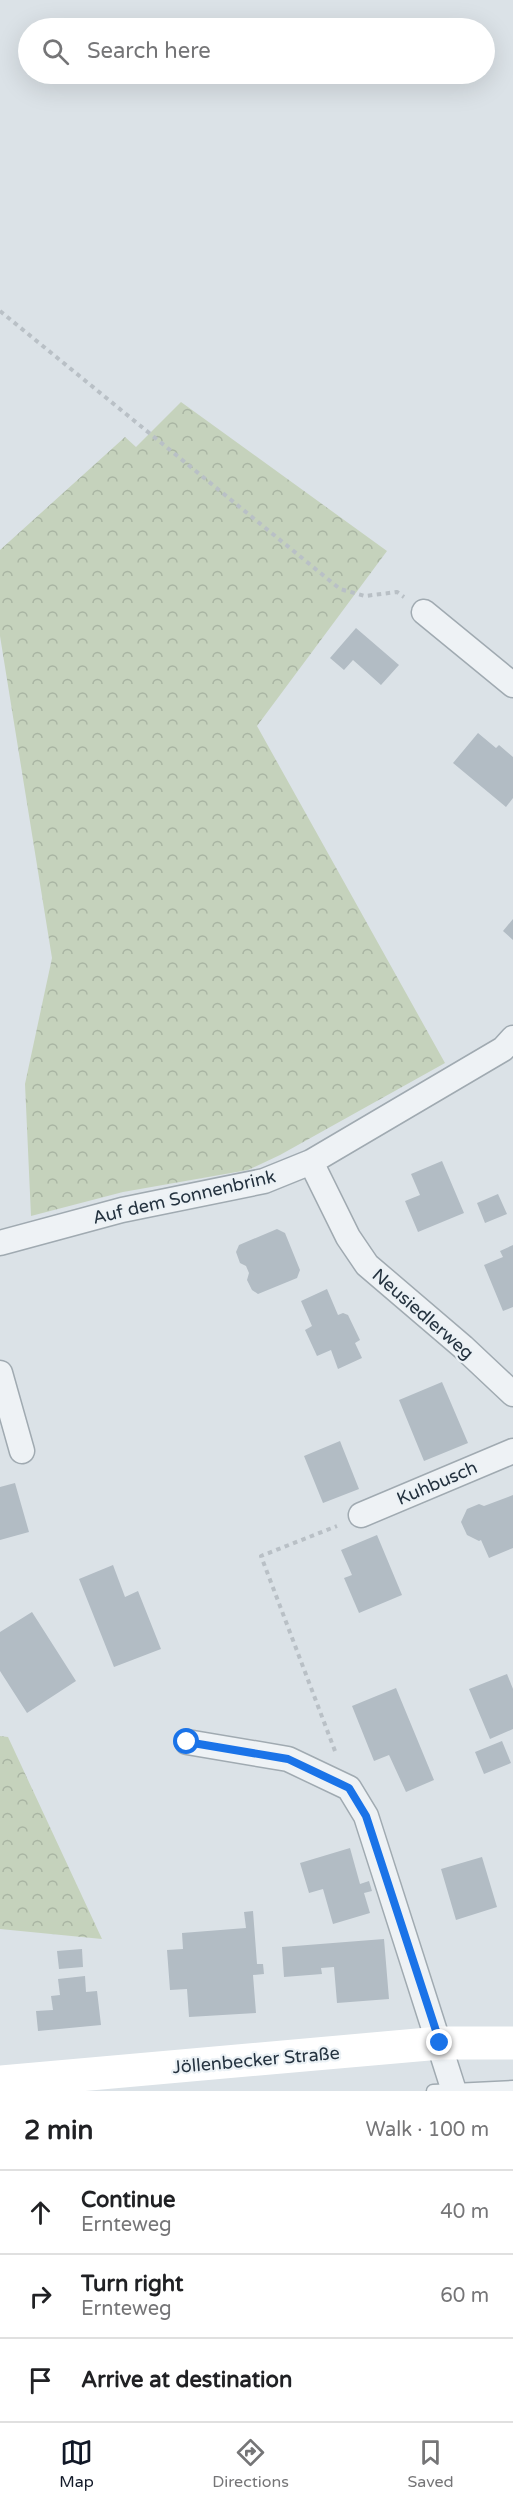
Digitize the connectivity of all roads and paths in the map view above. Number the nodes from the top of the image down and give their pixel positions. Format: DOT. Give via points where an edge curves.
graph roads {
  1 [pos="0,311"];
  2 [pos="424,612"];
  3 [pos="513,685"];
  4 [pos="510,1048"];
  5 [pos="311,1162"];
  6 [pos="0,1244"];
  7 [pos="0,1373"];
  8 [pos="513,1394"];
  9 [pos="22,1451"];
  10 [pos="513,1451"];
  11 [pos="362,1515"];
  12 [pos="187,1742"];
  13 [pos="349,1788"];
  14 [pos="440,2043"];
  15 [pos="513,2043"];
  16 [pos="0,2082"];
  17 [pos="513,2087"];
  18 [pos="447,2090"];
  19 [pos="2,2091"];
  1 -- 2 [label="path" via="340,589 365,596 397,592"];
  2 -- 3 [label="street"];
  4 -- 5 [label="street, Auf dem Sonnenbrink"];
  5 -- 6 [label="street, Auf dem Sonnenbrink" via="264,1181 122,1209"];
  5 -- 8 [label="street, Neusiedlerweg" via="348,1237 367,1265"];
  7 -- 9 [label="street"];
  10 -- 11 [label="street, Kuhbusch"];
  11 -- 13 [label="path" via="261,1556"];
  12 -- 13 [label="street" via="288,1759"];
  13 -- 14 [label="street" via="366,1816"];
  14 -- 15 [label="main road, Jöllenbecker Straße"];
  14 -- 16 [label="main road, Jöllenbecker Straße"];
  14 -- 18 [label="street"];
  16 -- 19 [label="street"];
  17 -- 18 [label="lane"];
}
